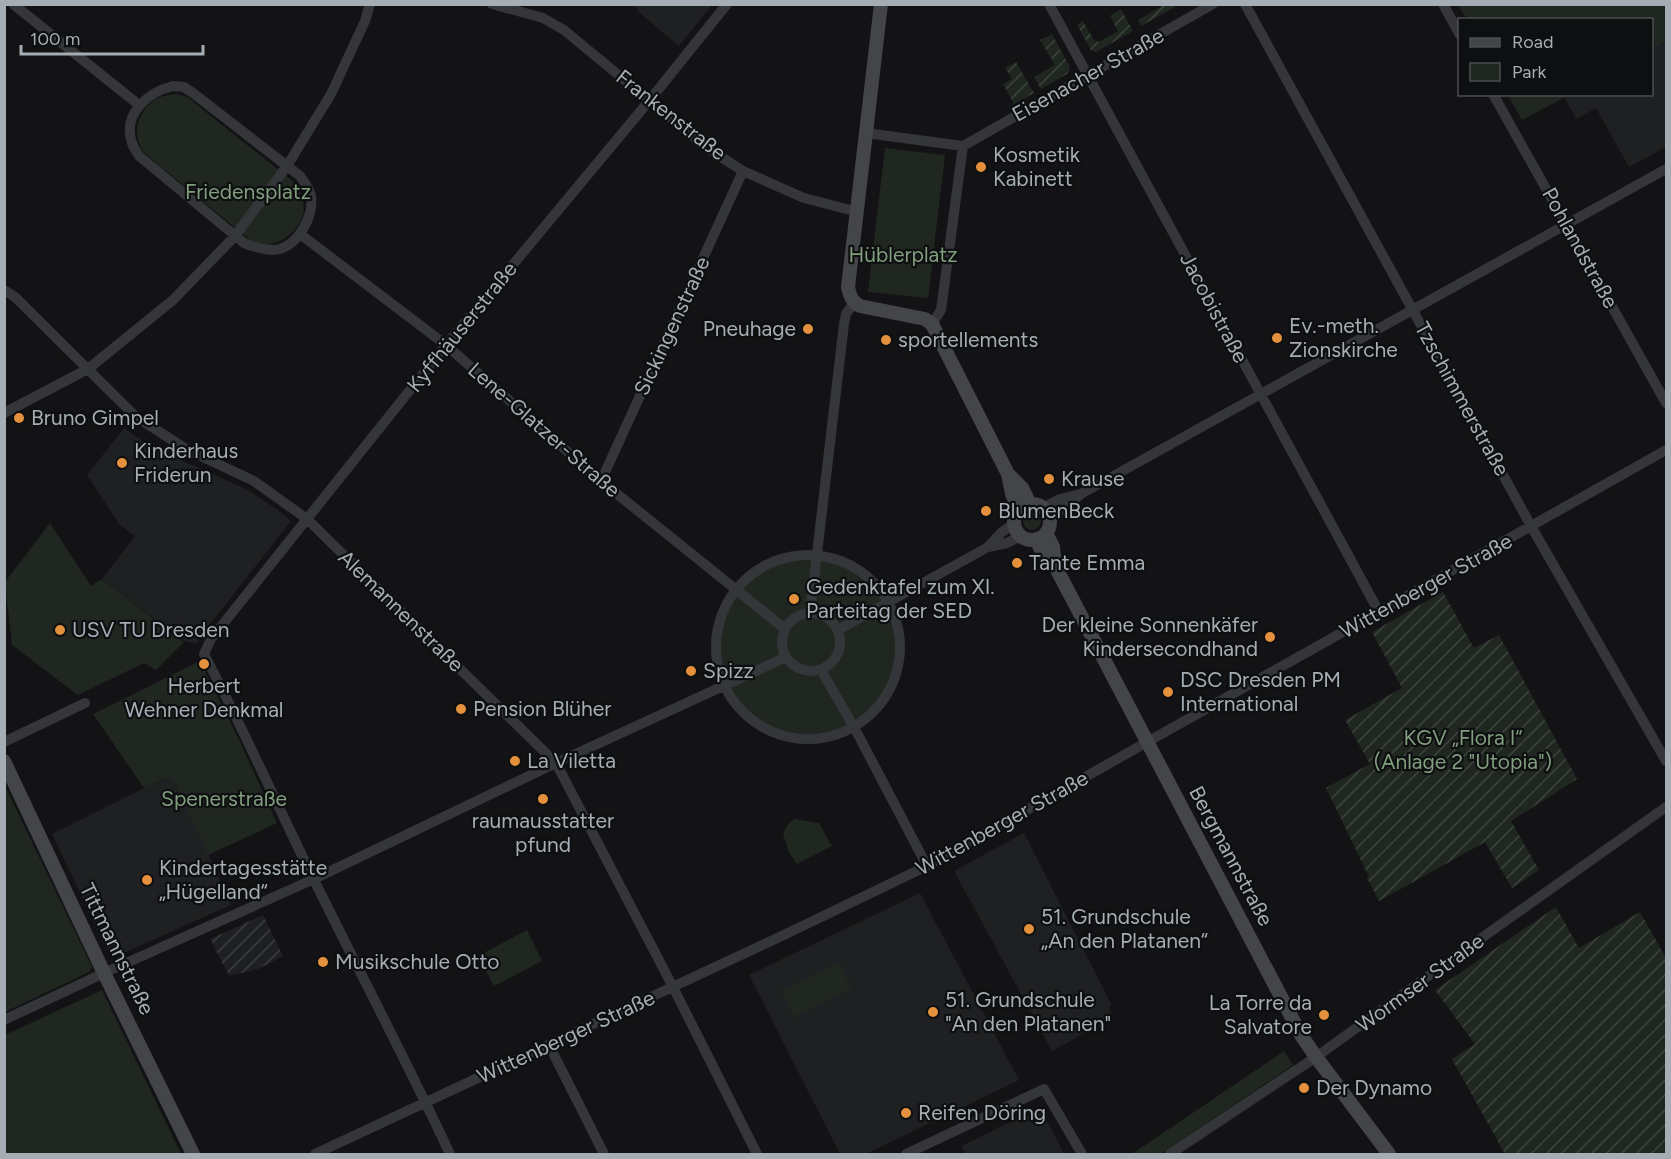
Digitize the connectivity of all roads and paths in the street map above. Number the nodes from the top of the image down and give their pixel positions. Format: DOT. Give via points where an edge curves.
graph roads {
  1 [pos="13,4"];
  2 [pos="370,4"];
  3 [pos="492,4"];
  4 [pos="727,4"];
  5 [pos="881,4"];
  6 [pos="1049,4"];
  7 [pos="1213,4"];
  8 [pos="1245,4"];
  9 [pos="1443,4"];
  10 [pos="1458,31"];
  11 [pos="1088,75"];
  12 [pos="1494,96"];
  13 [pos="649,100"];
  14 [pos="139,105"];
  15 [pos="866,133"];
  16 [pos="963,146"];
  17 [pos="287,166"];
  18 [pos="1666,169"];
  19 [pos="743,171"];
  20 [pos="858,212"];
  21 [pos="1567,224"];
  22 [pos="300,234"];
  23 [pos="235,236"];
  24 [pos="4,290"];
  25 [pos="855,303"];
  26 [pos="1413,309"];
  27 [pos="932,324"];
  28 [pos="446,345"];
  29 [pos="88,369"];
  30 [pos="1260,394"];
  31 [pos="1666,403"];
  32 [pos="4,413"];
  33 [pos="1666,450"];
  34 [pos="601,481"];
  35 [pos="1036,509"];
  36 [pos="307,519"];
  37 [pos="1531,526"];
  38 [pos="1018,530"];
  39 [pos="1041,536"];
  40 [pos="817,555"];
  41 [pos="736,588"];
  42 [pos="889,602"];
  43 [pos="1379,612"];
  44 [pos="810,613"];
  45 [pos="785,629"];
  46 [pos="838,630"];
  47 [pos="786,657"];
  48 [pos="821,670"];
  49 [pos="723,685"];
  50 [pos="85,703"];
  51 [pos="854,727"];
  52 [pos="4,742"];
  53 [pos="1148,743"];
  54 [pos="4,761"];
  55 [pos="1666,761"];
  56 [pos="556,763"];
  57 [pos="1666,807"];
  58 [pos="927,866"];
  59 [pos="314,879"];
  60 [pos="104,973"];
  61 [pos="673,987"];
  62 [pos="4,1020"];
  63 [pos="549,1045"];
  64 [pos="1316,1057"];
  65 [pos="426,1103"];
  66 [pos="193,1155"];
  67 [pos="315,1155"];
  68 [pos="450,1155"];
  69 [pos="604,1155"];
  70 [pos="757,1155"];
  71 [pos="906,1155"];
  72 [pos="1082,1155"];
  73 [pos="1170,1155"];
  74 [pos="1389,1155"];
  1 -- 14 [label="street"];
  2 -- 17 [label="street" via="331,94"];
  3 -- 13 [label="street, Frankenstraße" via="543,18 564,30"];
  4 -- 13 [label="street, Kyffhäuserstraße"];
  5 -- 15 [label="street"];
  6 -- 11 [label="street, Jacobistraße"];
  7 -- 11 [label="street, Eisenacher Straße"];
  8 -- 26 [label="street, Tzschimmerstraße"];
  9 -- 10 [label="street"];
  11 -- 16 [label="street, Eisenacher Straße"];
  11 -- 30 [label="street, Jacobistraße"];
  12 -- 21 [label="street, Pohlandstraße"];
  13 -- 19 [label="street, Frankenstraße" via="707,148"];
  13 -- 28 [label="street, Kyffhäuserstraße"];
  14 -- 17 [label="street" via="159,89 184,87"];
  14 -- 23 [label="street" via="130,127 131,141 139,156"];
  15 -- 16 [label="street"];
  15 -- 20 [label="street"];
  16 -- 27 [label="street" via="941,310"];
  17 -- 22 [label="street" via="300,176 312,197"];
  17 -- 23 [label="street"];
  18 -- 21 [label="street"];
  19 -- 20 [label="street, Frankenstraße" via="804,198"];
  19 -- 34 [label="street, Sickingenstraße"];
  20 -- 25 [label="street" via="849,287"];
  21 -- 26 [label="street"];
  21 -- 31 [label="street, Pohlandstraße"];
  22 -- 23 [label="street" via="278,249 256,248"];
  22 -- 28 [label="street, Lene-Glatzer-Straße"];
  23 -- 29 [label="street" via="173,300"];
  24 -- 29 [label="street, Alemannenstraße"];
  25 -- 27 [label="street"];
  25 -- 40 [label="street" via="844,324"];
  26 -- 30 [label="street"];
  26 -- 37 [label="street, Tzschimmerstraße"];
  27 -- 35 [label="street" via="1008,474"];
  28 -- 34 [label="street, Lene-Glatzer-Straße"];
  28 -- 36 [label="street, Kyffhäuserstraße"];
  29 -- 32 [label="street"];
  29 -- 36 [label="street, Alemannenstraße" via="135,416 186,449 254,481"];
  30 -- 35 [label="street" via="1081,494 1065,508"];
  30 -- 43 [label="street, Jacobistraße"];
  33 -- 37 [label="street, Wittenberger Straße"];
  34 -- 41 [label="street, Lene-Glatzer-Straße"];
  35 -- 38 [label="street" via="1015,515"];
  35 -- 39 [label="street" via="1049,527"];
  36 -- 56 [label="street, Alemannenstraße"];
  36 -- 59 [label="street, Kyffhäuserstraße" via="211,639 204,654"];
  37 -- 43 [label="street, Wittenberger Straße"];
  37 -- 55 [label="street, Tzschimmerstraße"];
  38 -- 39 [label="street" via="1030,539"];
  38 -- 42 [label="street" via="1002,532 988,547"];
  39 -- 53 [label="street, Bergmannstraße" via="1042,552 1055,566"];
  40 -- 41 [label="street" via="774,561 750,574"];
  40 -- 42 [label="street" via="853,566 870,578"];
  40 -- 44 [label="street"];
  41 -- 45 [label="street, Lene-Glatzer-Straße"];
  41 -- 49 [label="street" via="716,635"];
  42 -- 46 [label="street"];
  42 -- 51 [label="street" via="900,643 895,679 878,707"];
  43 -- 53 [label="street, Wittenberger Straße"];
  44 -- 45 [label="street" via="800,615"];
  44 -- 46 [label="street" via="827,617"];
  45 -- 47 [label="street" via="782,640"];
  46 -- 48 [label="street" via="840,649 830,665"];
  47 -- 48 [label="street" via="805,671"];
  47 -- 49 [label="street"];
  48 -- 51 [label="street"];
  49 -- 51 [label="street" via="747,717 776,734 812,740"];
  49 -- 56 [label="street"];
  50 -- 52 [label="street"];
  51 -- 58 [label="street"];
  53 -- 58 [label="street, Wittenberger Straße"];
  53 -- 64 [label="street, Bergmannstraße"];
  54 -- 60 [label="street, Tittmannstraße"];
  56 -- 59 [label="street"];
  56 -- 61 [label="street, Alemannenstraße"];
  57 -- 64 [label="street, Wormser Straße"];
  58 -- 61 [label="street, Wittenberger Straße"];
  59 -- 60 [label="street"];
  59 -- 65 [label="street"];
  60 -- 62 [label="street"];
  60 -- 66 [label="street, Tittmannstraße"];
  61 -- 63 [label="street, Wittenberger Straße"];
  61 -- 70 [label="street, Alemannenstraße"];
  63 -- 65 [label="street, Wittenberger Straße"];
  63 -- 69 [label="street"];
  64 -- 73 [label="street, Wormser Straße"];
  64 -- 74 [label="street, Bergmannstraße"];
  65 -- 67 [label="street, Wittenberger Straße"];
  65 -- 68 [label="street"];
  71 -- 72 [label="street" via="1044,1089"];
}
